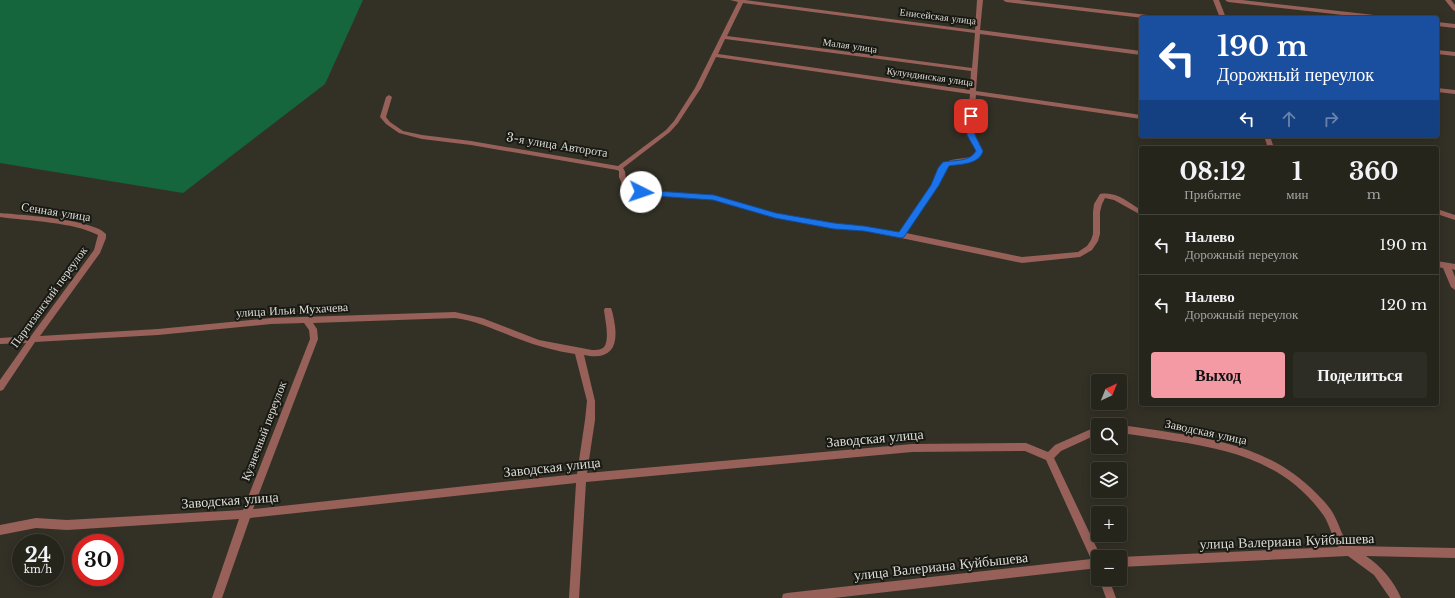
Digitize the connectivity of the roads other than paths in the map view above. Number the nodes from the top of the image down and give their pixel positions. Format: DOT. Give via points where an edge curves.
graph roads {
  1 [pos="733,0"];
  2 [pos="980,0"];
  3 [pos="1006,0"];
  4 [pos="1216,0"];
  5 [pos="1228,0"];
  6 [pos="1441,0"];
  7 [pos="1449,0"];
  8 [pos="742,1"];
  9 [pos="1455,9"];
  10 [pos="1139,16"];
  11 [pos="1222,16"];
  12 [pos="1366,16"];
  13 [pos="1439,24"];
  14 [pos="1455,26"];
  15 [pos="978,31"];
  16 [pos="724,37"];
  17 [pos="1439,52"];
  18 [pos="1139,53"];
  19 [pos="1455,54"];
  20 [pos="715,55"];
  21 [pos="975,70"];
  22 [pos="1439,90"];
  23 [pos="1455,92"];
  24 [pos="973,93"];
  25 [pos="389,97"];
  26 [pos="1139,117"];
  27 [pos="619,168"];
  28 [pos="1139,212"];
  29 [pos="1439,212"];
  30 [pos="0,215"];
  31 [pos="1455,218"];
  32 [pos="901,235"];
  33 [pos="101,240"];
  34 [pos="1439,264"];
  35 [pos="1446,265"];
  36 [pos="1455,267"];
  37 [pos="1455,287"];
  38 [pos="608,310"];
  39 [pos="307,320"];
  40 [pos="33,338"];
  41 [pos="0,341"];
  42 [pos="579,351"];
  43 [pos="0,387"];
  44 [pos="1127,430"];
  45 [pos="1091,433"];
  46 [pos="1049,457"];
  47 [pos="581,478"];
  48 [pos="246,514"];
  49 [pos="0,530"];
  50 [pos="1092,550"];
  51 [pos="1348,551"];
  52 [pos="1455,553"];
  53 [pos="1127,562"];
  54 [pos="1091,564"];
  55 [pos="1107,586"];
  56 [pos="217,598"];
  57 [pos="574,598"];
  58 [pos="787,598"];
  59 [pos="1111,598"];
  60 [pos="1396,598"];
  1 -- 8 [label="street, Енисейская улица"];
  2 -- 15 [label="street"];
  3 -- 10 [label="street"];
  4 -- 11 [label="street"];
  5 -- 12 [label="street"];
  6 -- 7 [label="street"];
  7 -- 9 [label="street"];
  8 -- 15 [label="street, Енисейская улица"];
  8 -- 16 [label="street"];
  13 -- 14 [label="street"];
  15 -- 18 [label="street, Енисейская улица"];
  15 -- 21 [label="street"];
  16 -- 20 [label="street"];
  16 -- 21 [label="street, Малая улица"];
  17 -- 19 [label="street"];
  20 -- 24 [label="street, Кулундинская улица"];
  20 -- 27 [label="street" via="673,127"];
  21 -- 24 [label="street"];
  22 -- 23 [label="street"];
  24 -- 26 [label="street, Кулундинская улица"];
  24 -- 32 [label="street" via="970,128 979,151 978,155 970,160 946,164 942,168 935,185"];
  25 -- 27 [label="street, 3-я улица Авторота" via="384,120 406,134"];
  27 -- 32 [label="street, 3-я улица Авторота" via="625,182 641,192 709,197 775,216"];
  28 -- 32 [label="street, 3-я улица Авторота" via="1113,197 1102,196 1098,203 1096,240 1088,250 1080,254 1030,260"];
  29 -- 31 [label="street"];
  30 -- 33 [label="street, Сенная улица" via="90,228 102,234"];
  33 -- 40 [label="street, Партизанский переулок" via="97,251"];
  34 -- 35 [label="street"];
  35 -- 36 [label="street"];
  35 -- 37 [label="street"];
  38 -- 42 [label="street, улица Ильи Мухачева" via="612,339 608,348 599,354"];
  39 -- 40 [label="street, улица Ильи Мухачева" via="158,332"];
  39 -- 42 [label="street, улица Ильи Мухачева" via="463,316 481,320 517,336"];
  39 -- 48 [label="street, Кузнечный переулок" via="313,328 314,338"];
  40 -- 41 [label="street, улица Ильи Мухачева"];
  40 -- 43 [label="street, Партизанский переулок"];
  42 -- 47 [label="street" via="591,401"];
  44 -- 51 [label="street, Заводская улица" via="1226,447 1275,466 1302,487 1330,515 1338,537"];
  45 -- 46 [label="street" via="1058,448"];
  46 -- 47 [label="street, Заводская улица" via="1026,447 940,446"];
  46 -- 50 [label="street"];
  47 -- 48 [label="street, Заводская улица"];
  47 -- 57 [label="street"];
  48 -- 49 [label="street, Заводская улица" via="67,525 23,524"];
  48 -- 56 [label="street, Кузнечный переулок"];
  51 -- 52 [label="street, улица Валериана Куйбышева"];
  51 -- 53 [label="street, улица Валериана Куйбышева"];
  51 -- 60 [label="street" via="1371,566"];
  54 -- 58 [label="street, улица Валериана Куйбышева"];
  55 -- 59 [label="street"];
}
